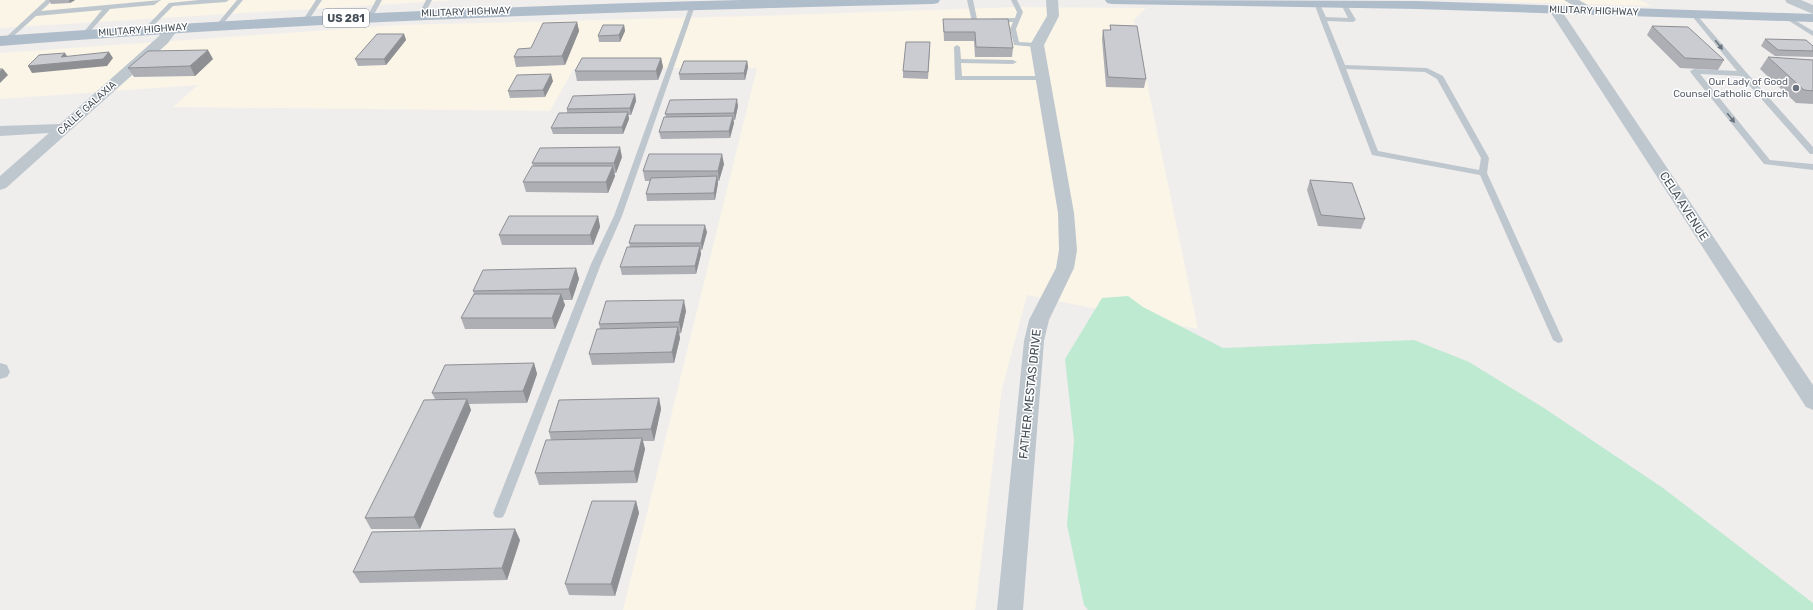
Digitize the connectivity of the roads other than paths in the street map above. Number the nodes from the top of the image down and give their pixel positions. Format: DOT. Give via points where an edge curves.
graph roads {
  1 [pos="50,0"];
  2 [pos="96,0"];
  3 [pos="158,0"];
  4 [pos="226,0"];
  5 [pos="240,0"];
  6 [pos="319,0"];
  7 [pos="379,0"];
  8 [pos="429,0"];
  9 [pos="933,0"];
  10 [pos="970,0"];
  11 [pos="1014,0"];
  12 [pos="1052,0"];
  13 [pos="1112,0"];
  14 [pos="1570,0"];
  15 [pos="1791,0"];
  16 [pos="737,2"];
  17 [pos="1317,3"];
  18 [pos="108,4"];
  19 [pos="1344,4"];
  20 [pos="525,5"];
  21 [pos="692,6"];
  22 [pos="86,9"];
  23 [pos="1555,10"];
  24 [pos="1813,10"];
  25 [pos="1593,12"];
  26 [pos="34,14"];
  27 [pos="422,14"];
  28 [pos="1694,15"];
  29 [pos="370,17"];
  30 [pos="1788,18"];
  31 [pos="1813,18"];
  32 [pos="1323,19"];
  33 [pos="306,20"];
  34 [pos="1018,20"];
  35 [pos="219,25"];
  36 [pos="173,28"];
  37 [pos="146,30"];
  38 [pos="85,34"];
  39 [pos="1813,34"];
  40 [pos="3,40"];
  41 [pos="1037,45"];
  42 [pos="957,47"];
  43 [pos="957,61"];
  44 [pos="1013,62"];
  45 [pos="1342,67"];
  46 [pos="1743,74"];
  47 [pos="1043,78"];
  48 [pos="65,128"];
  49 [pos="0,131"];
  50 [pos="1813,152"];
  51 [pos="1813,168"];
  52 [pos="1483,173"];
  53 [pos="0,185"];
  54 [pos="1558,340"];
  55 [pos="1813,402"];
  56 [pos="499,513"];
  57 [pos="1010,610"];
  1 -- 26 [label="lane"];
  2 -- 22 [label="lane"];
  3 -- 18 [label="lane" via="154,4"];
  4 -- 37 [label="lane" via="171,4"];
  5 -- 35 [label="lane"];
  6 -- 33 [label="lane"];
  7 -- 29 [label="lane"];
  8 -- 27 [label="lane"];
  9 -- 16 [label="main road, MILITARY HIGHWAY / US 281"];
  10 -- 34 [label="lane" via="970,21"];
  11 -- 34 [label="lane" via="1020,12"];
  12 -- 41 [label="street" via="1054,15"];
  13 -- 17 [label="main road, MILITARY HIGHWAY"];
  14 -- 25 [label="street"];
  15 -- 24 [label="street"];
  16 -- 21 [label="main road, MILITARY HIGHWAY / US 281"];
  17 -- 19 [label="main road, MILITARY HIGHWAY"];
  17 -- 32 [label="lane"];
  18 -- 22 [label="lane" via="100,8"];
  18 -- 38 [label="lane"];
  19 -- 23 [label="main road, MILITARY HIGHWAY"];
  19 -- 32 [label="lane" via="1353,20"];
  20 -- 21 [label="main road, MILITARY HIGHWAY / US 281"];
  20 -- 27 [label="main road, MILITARY HIGHWAY / US 281"];
  21 -- 56 [label="lane" via="618,216 596,264"];
  22 -- 26 [label="lane"];
  23 -- 25 [label="main road, MILITARY HIGHWAY"];
  23 -- 55 [label="street, CELA AVENUE"];
  25 -- 28 [label="main road, MILITARY HIGHWAY"];
  26 -- 40 [label="lane"];
  27 -- 29 [label="main road, MILITARY HIGHWAY / US 281"];
  28 -- 30 [label="main road, MILITARY HIGHWAY"];
  28 -- 46 [label="lane, one-way"];
  29 -- 33 [label="main road, MILITARY HIGHWAY / US 281"];
  30 -- 31 [label="main road, MILITARY HIGHWAY"];
  30 -- 39 [label="lane"];
  32 -- 45 [label="lane"];
  33 -- 35 [label="main road, MILITARY HIGHWAY / US 281"];
  34 -- 41 [label="lane" via="1013,29 1016,44"];
  35 -- 36 [label="main road, MILITARY HIGHWAY / US 281"];
  36 -- 37 [label="main road, MILITARY HIGHWAY / US 281"];
  36 -- 48 [label="street, CALLE GALAXIA" via="163,40"];
  37 -- 38 [label="main road, MILITARY HIGHWAY / US 281"];
  38 -- 40 [label="main road, MILITARY HIGHWAY / US 281"];
  41 -- 47 [label="street, FATHER MESTAS DRIVE"];
  42 -- 43 [label="lane"];
  43 -- 44 [label="lane"];
  43 -- 47 [label="lane" via="958,78"];
  45 -- 52 [label="lane" via="1375,153"];
  45 -- 52 [label="lane" via="1427,70 1434,73 1440,78 1485,158"];
  46 -- 50 [label="lane"];
  46 -- 51 [label="lane, one-way" via="1694,71 1767,162"];
  47 -- 57 [label="street, FATHER MESTAS DRIVE" via="1066,213 1068,250 1065,268 1039,320 1034,341"];
  48 -- 49 [label="street"];
  48 -- 53 [label="street, CALLE GALAXIA"];
  52 -- 54 [label="lane"];
}
